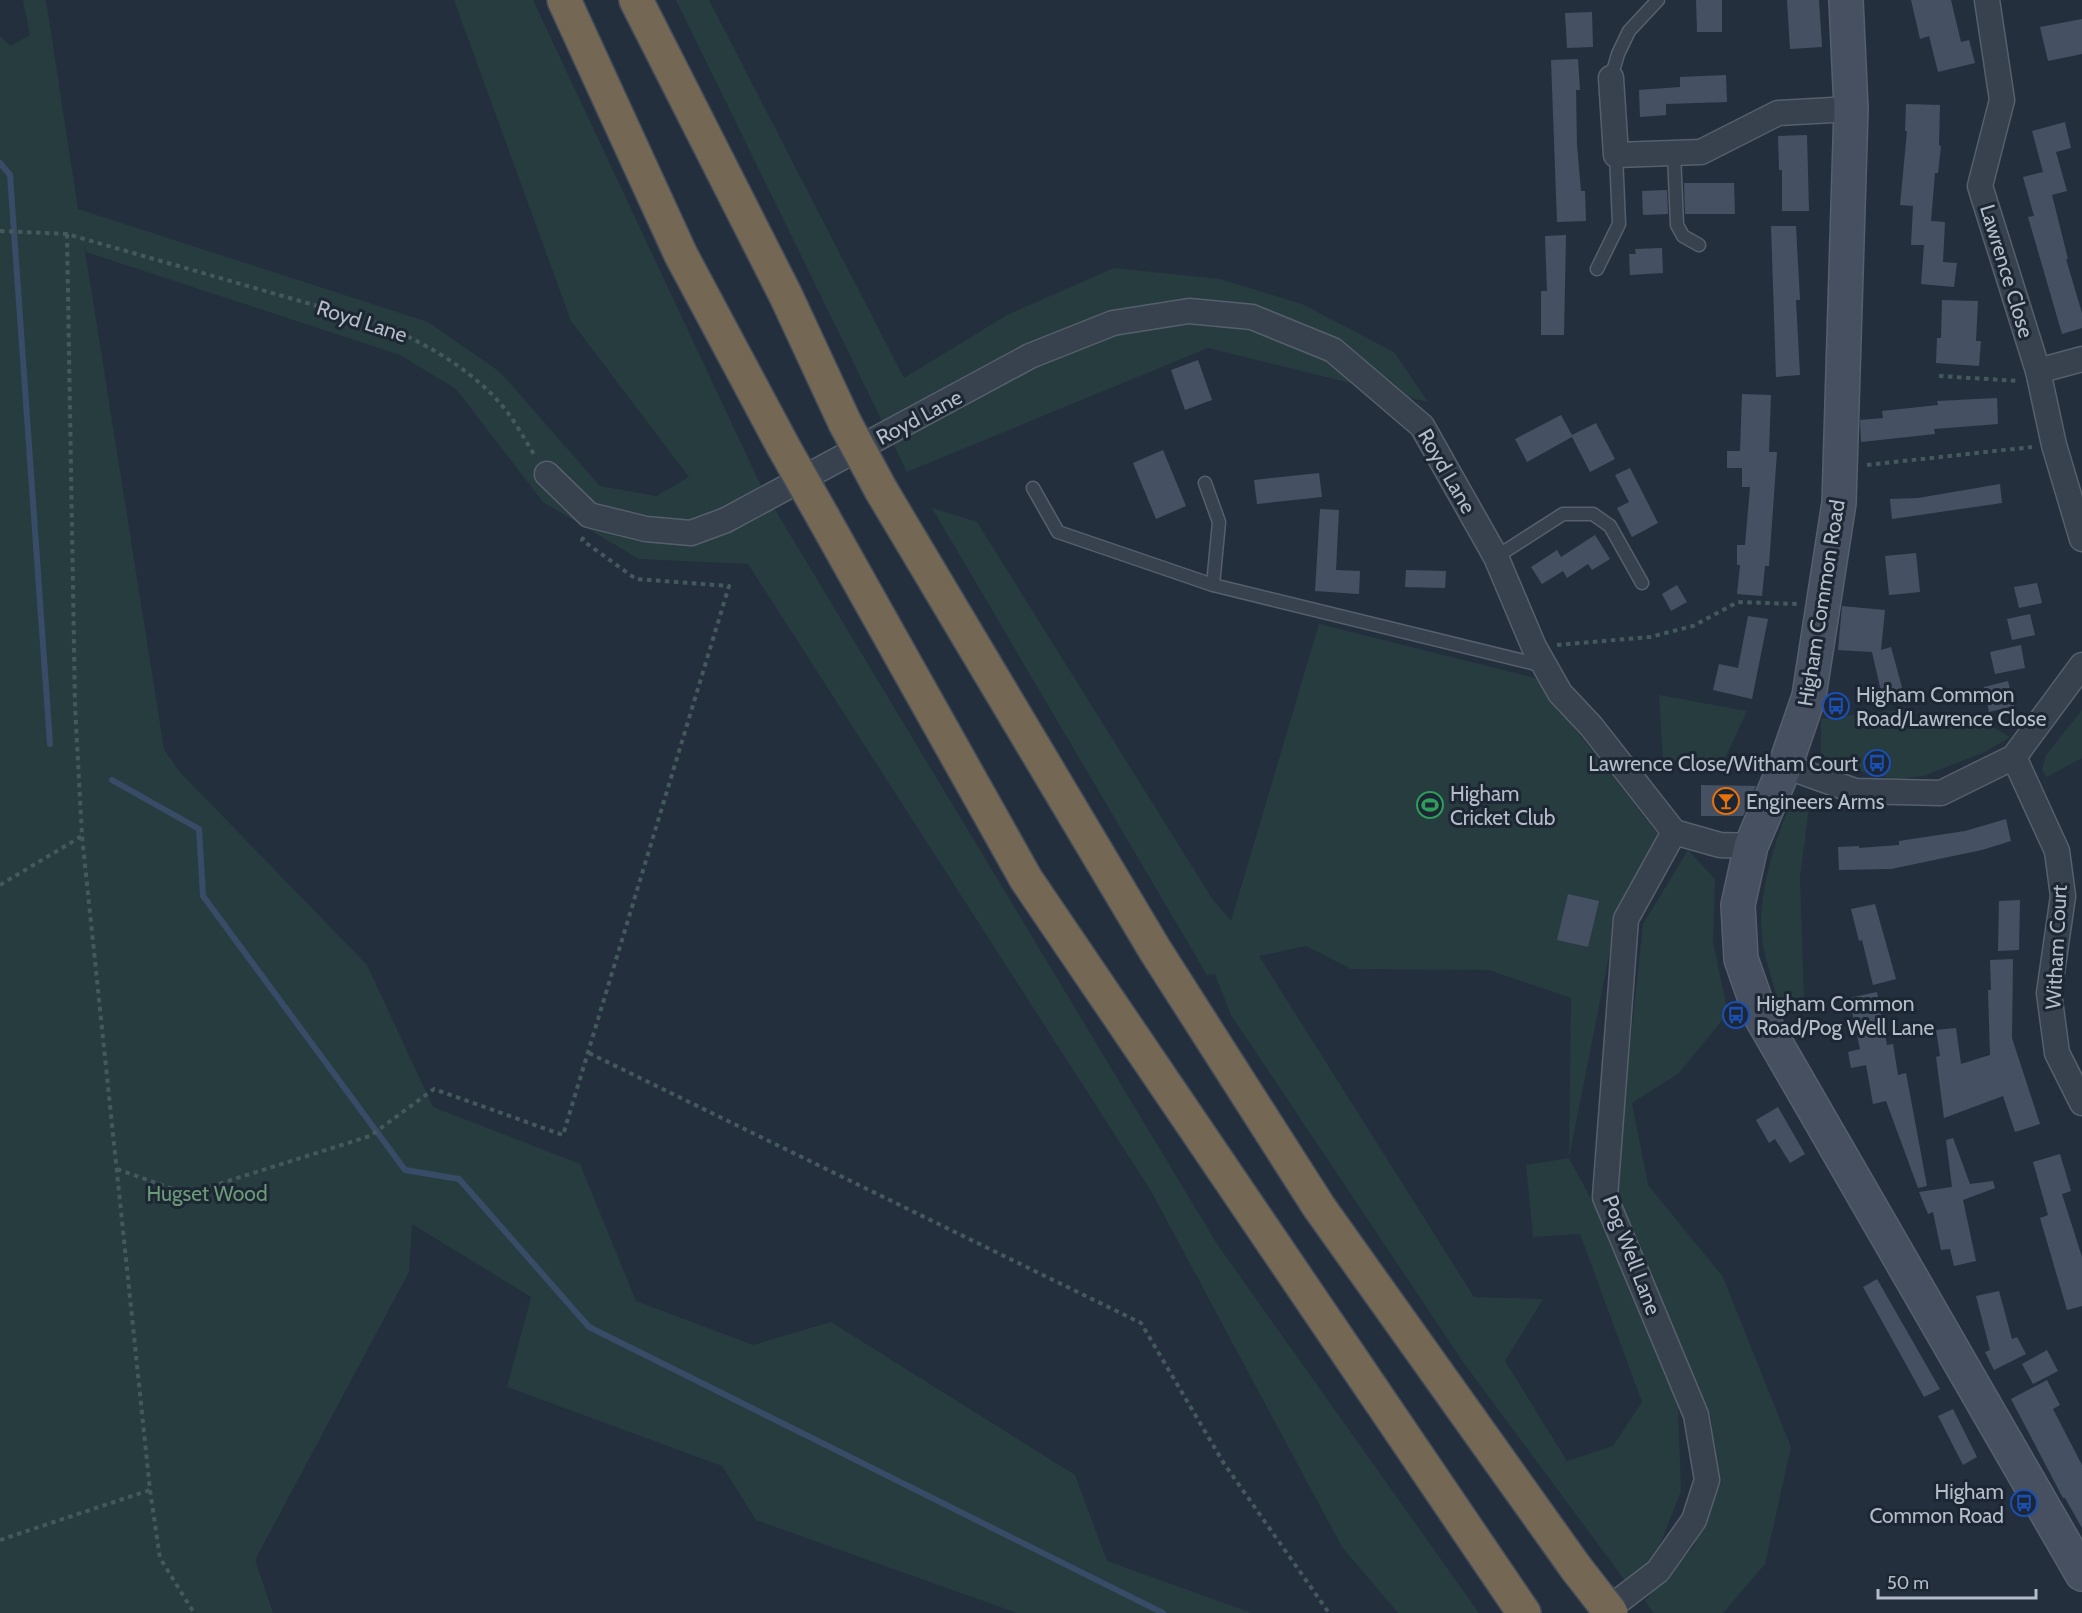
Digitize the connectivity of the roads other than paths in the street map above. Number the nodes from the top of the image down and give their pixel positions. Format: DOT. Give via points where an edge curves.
graph roads {
  1 [pos="564,0"];
  2 [pos="636,0"];
  3 [pos="1658,0"];
  4 [pos="1846,0"];
  5 [pos="1988,0"];
  6 [pos="1611,78"];
  7 [pos="1851,109"];
  8 [pos="1674,153"];
  9 [pos="1616,155"];
  10 [pos="1699,245"];
  11 [pos="1597,269"];
  12 [pos="2082,359"];
  13 [pos="2039,376"];
  14 [pos="547,474"];
  15 [pos="1205,483"];
  16 [pos="1033,488"];
  17 [pos="2082,539"];
  18 [pos="1496,557"];
  19 [pos="1642,582"];
  20 [pos="1213,585"];
  21 [pos="1540,657"];
  22 [pos="2082,668"];
  23 [pos="2014,757"];
  24 [pos="1785,766"];
  25 [pos="1674,832"];
  26 [pos="1751,846"];
  27 [pos="2082,1103"];
  28 [pos="2082,1574"];
  29 [pos="1523,1611"];
  30 [pos="1603,1613"];
  31 [pos="1611,1613"];
  1 -- 29 [label="highway, bridge" via="681,255 783,446 1026,879"];
  2 -- 31 [label="highway, bridge" via="881,490 1155,950 1318,1207"];
  3 -- 6 [label="lane" via="1629,31"];
  4 -- 7 [label="street, Higham Common Road"];
  5 -- 13 [label="street, Lawrence Close" via="2002,100 1980,186"];
  6 -- 9 [label="street"];
  7 -- 8 [label="street" via="1778,113 1701,152"];
  7 -- 24 [label="street, Higham Common Road" via="1839,503 1809,696"];
  8 -- 9 [label="street"];
  8 -- 10 [label="lane" via="1677,225 1683,236"];
  9 -- 11 [label="lane" via="1619,224"];
  12 -- 13 [label="street"];
  13 -- 17 [label="street, Lawrence Close" via="2054,445"];
  14 -- 18 [label="street, Royd Lane" via="590,515 646,529 691,533 726,520 1030,356 1113,323 1189,311 1252,317 1333,350 1422,426"];
  15 -- 20 [label="lane" via="1219,522"];
  16 -- 20 [label="lane" via="1058,532"];
  18 -- 19 [label="lane" via="1563,514 1593,514 1610,526"];
  18 -- 21 [label="street, Royd Lane"];
  20 -- 21 [label="lane"];
  21 -- 25 [label="street, Royd Lane" via="1560,693 1591,726"];
  22 -- 23 [label="street"];
  23 -- 24 [label="street" via="1941,793 1855,791"];
  23 -- 27 [label="street, Witham Court" via="2056,851 2063,896 2049,993 2056,1053"];
  24 -- 26 [label="street, Higham Common Road"];
  25 -- 26 [label="street" via="1720,845"];
  25 -- 30 [label="street, Pog Well Lane" via="1626,919 1605,1197 1696,1415 1707,1480 1694,1520 1658,1571"];
  26 -- 28 [label="street, Higham Common Road" via="1738,905 1741,959 1762,1019"];
}
